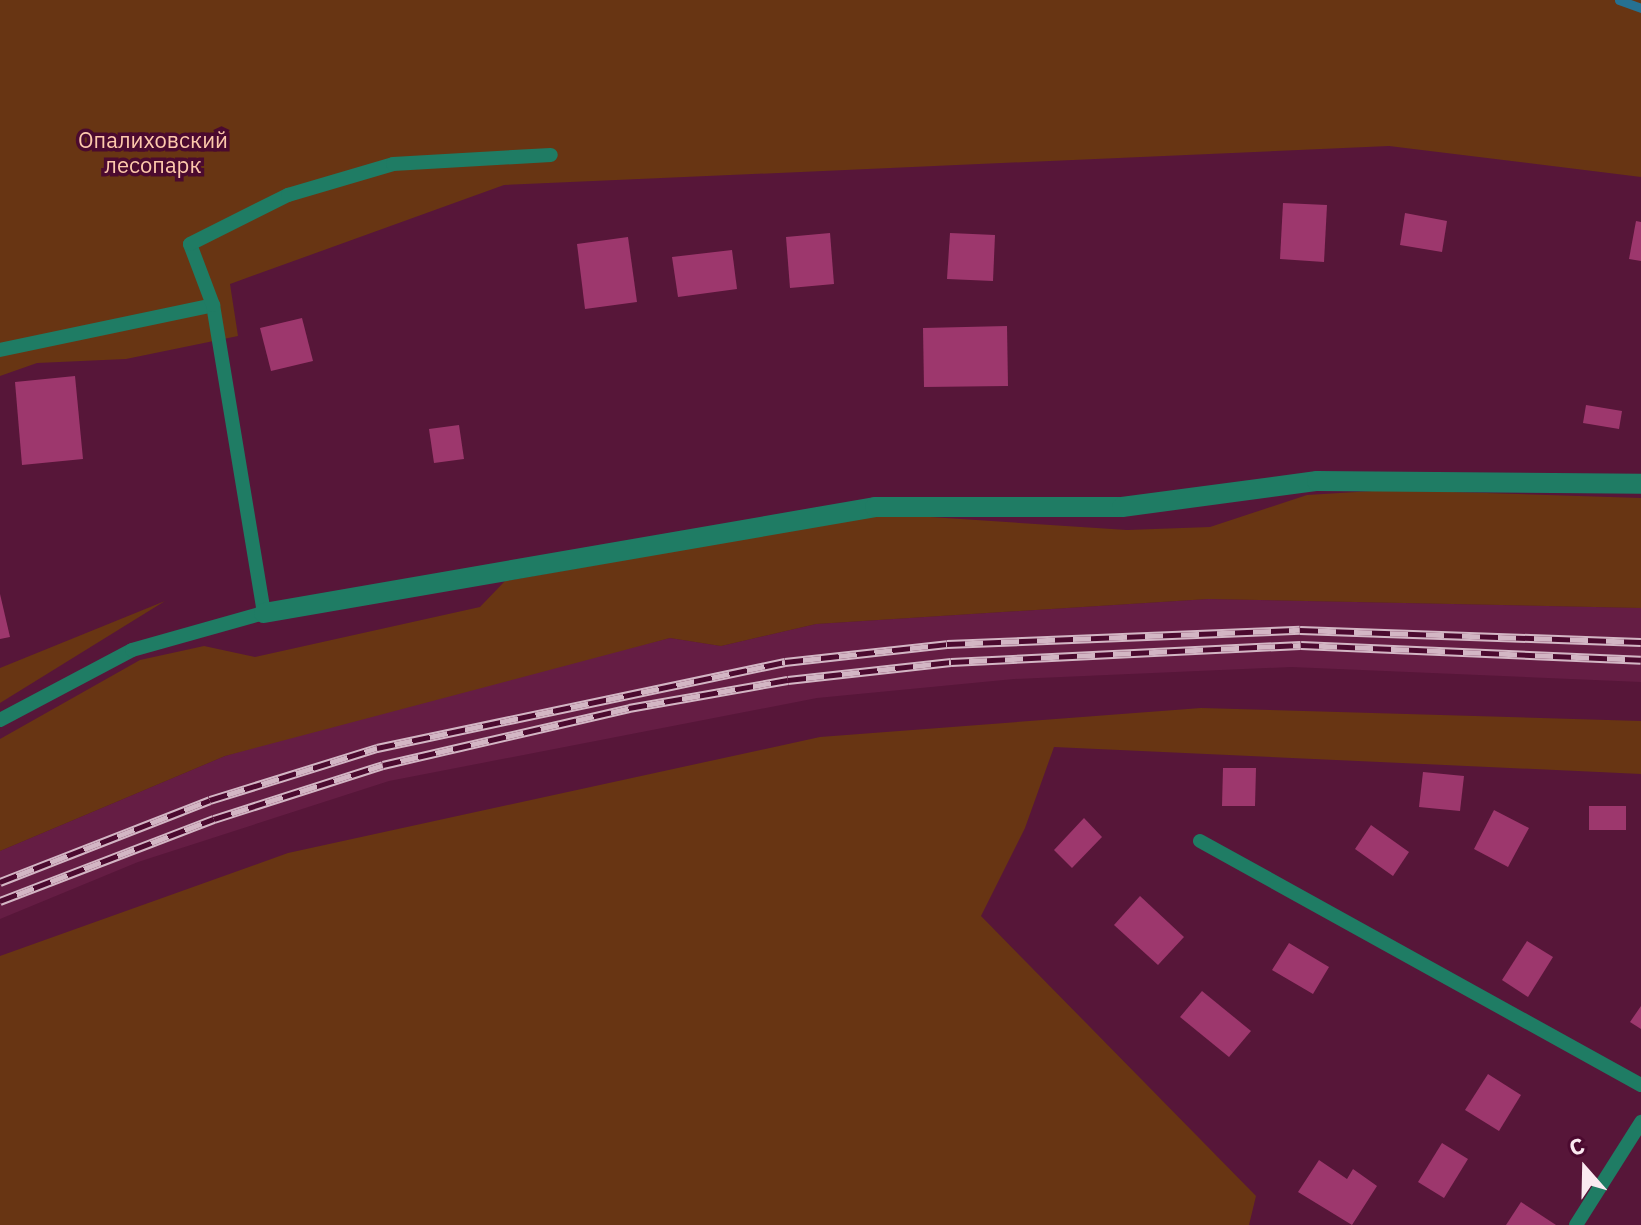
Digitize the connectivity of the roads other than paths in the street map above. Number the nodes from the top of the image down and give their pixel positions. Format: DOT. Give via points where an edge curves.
graph roads {
  1 [pos="551,155"];
  2 [pos="213,305"];
  3 [pos="0,350"];
  4 [pos="1641,484"];
  5 [pos="264,613"];
  6 [pos="0,720"];
  7 [pos="1200,841"];
  8 [pos="1641,1085"];
  9 [pos="1641,1122"];
  10 [pos="1576,1225"];
  1 -- 2 [label="lane" via="393,164 288,195 190,244"];
  2 -- 3 [label="lane"];
  2 -- 5 [label="lane"];
  4 -- 5 [label="street" via="1317,481 1122,507 875,507"];
  5 -- 6 [label="lane" via="132,650"];
  7 -- 8 [label="lane"];
  9 -- 10 [label="lane"];
}
